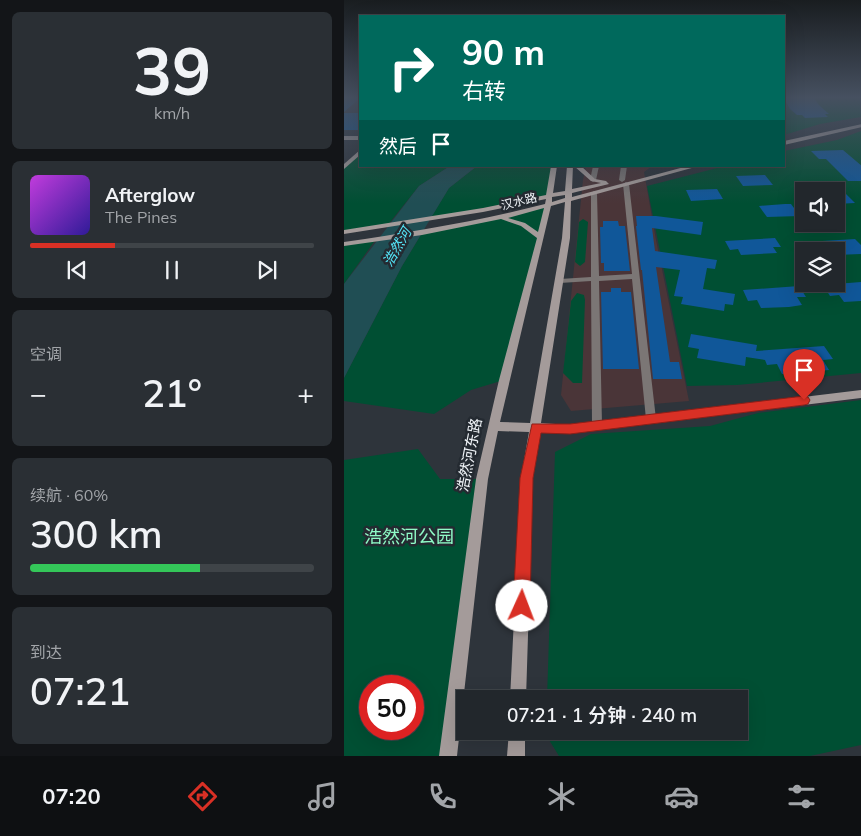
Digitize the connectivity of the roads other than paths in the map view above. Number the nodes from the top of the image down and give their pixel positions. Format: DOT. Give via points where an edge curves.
graph roads {
  1 [pos="801,133"];
  2 [pos="821,133"];
  3 [pos="344,138"];
  4 [pos="359,138"];
  5 [pos="785,138"];
  6 [pos="785,143"];
  7 [pos="359,146"];
  8 [pos="359,153"];
  9 [pos="344,159"];
  10 [pos="344,166"];
  11 [pos="554,167"];
  12 [pos="570,167"];
  13 [pos="578,167"];
  14 [pos="596,167"];
  15 [pos="624,167"];
  16 [pos="670,167"];
  17 [pos="691,167"];
  18 [pos="593,180"];
  19 [pos="622,182"];
  20 [pos="594,193"];
  21 [pos="568,196"];
  22 [pos="548,200"];
  23 [pos="498,218"];
  24 [pos="347,231"];
  25 [pos="539,236"];
  26 [pos="345,243"];
  27 [pos="636,276"];
  28 [pos="595,279"];
  29 [pos="560,281"];
  30 [pos="861,394"];
  31 [pos="651,419"];
  32 [pos="494,426"];
  33 [pos="597,426"];
  34 [pos="536,427"];
  35 [pos="518,690"];
  36 [pos="517,740"];
  37 [pos="448,756"];
  38 [pos="516,756"];
  1 -- 5 [label="main road"];
  2 -- 6 [label="main road"];
  3 -- 4 [label="main road"];
  7 -- 9 [label="main road"];
  8 -- 10 [label="main road"];
  11 -- 22 [label="main road, 浩然河东路"];
  12 -- 21 [label="main road"];
  13 -- 18 [label="main road"];
  14 -- 18 [label="street"];
  15 -- 19 [label="street"];
  16 -- 19 [label="main road, 汉水路"];
  17 -- 19 [label="main road, 汉水路"];
  18 -- 19 [label="main road"];
  19 -- 20 [label="main road, 汉水路"];
  19 -- 21 [label="main road, 汉水路"];
  19 -- 27 [label="street"];
  20 -- 21 [label="main road, 汉水路"];
  20 -- 28 [label="street"];
  21 -- 22 [label="main road, 汉水路"];
  21 -- 22 [label="main road, 汉水路"];
  21 -- 29 [label="main road" via="569,218"];
  22 -- 23 [label="main road, 汉水路"];
  22 -- 24 [label="main road, 汉水路"];
  22 -- 25 [label="main road, 浩然河东路"];
  23 -- 25 [label="main road" via="516,221"];
  23 -- 26 [label="main road, 汉水路" via="422,233"];
  25 -- 32 [label="main road, 浩然河东路"];
  27 -- 28 [label="street"];
  27 -- 31 [label="street"];
  28 -- 29 [label="street"];
  28 -- 33 [label="street"];
  29 -- 34 [label="main road"];
  30 -- 31 [label="main road"];
  31 -- 33 [label="main road"];
  32 -- 34 [label="main road"];
  32 -- 37 [label="main road, 浩然河东路" via="482,479"];
  33 -- 34 [label="main road" via="570,429"];
  34 -- 35 [label="main road" via="527,478"];
  36 -- 38 [label="main road"];
}
